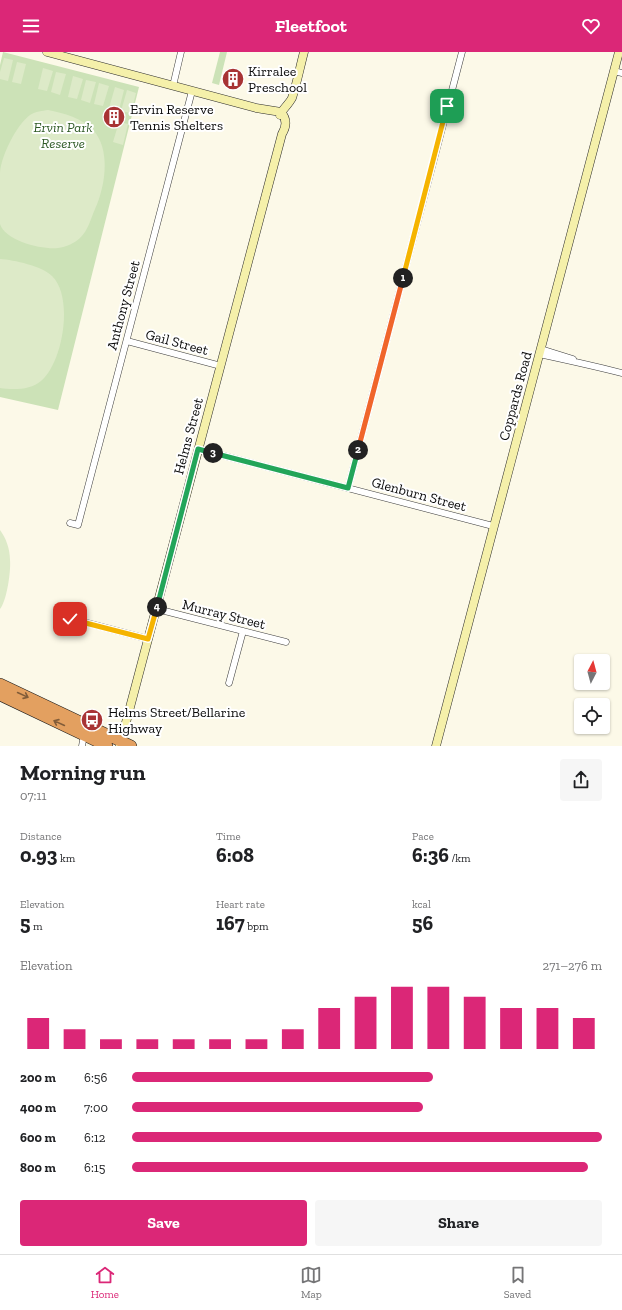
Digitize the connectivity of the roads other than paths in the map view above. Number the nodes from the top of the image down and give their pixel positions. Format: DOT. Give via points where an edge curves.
graph roads {
  1 [pos="47,52"];
  2 [pos="181,52"];
  3 [pos="304,52"];
  4 [pos="462,52"];
  5 [pos="619,52"];
  6 [pos="618,72"];
  7 [pos="173,86"];
  8 [pos="192,91"];
  9 [pos="282,115"];
  10 [pos="127,341"];
  11 [pos="540,352"];
  12 [pos="221,366"];
  13 [pos="622,373"];
  14 [pos="198,449"];
  15 [pos="348,488"];
  16 [pos="70,523"];
  17 [pos="493,526"];
  18 [pos="157,609"];
  19 [pos="57,620"];
  20 [pos="243,631"];
  21 [pos="148,639"];
  22 [pos="286,642"];
  23 [pos="229,683"];
  24 [pos="0,684"];
  25 [pos="0,695"];
  26 [pos="83,741"];
  27 [pos="124,744"];
  28 [pos="101,745"];
  29 [pos="436,746"];
  1 -- 7 [label="street"];
  2 -- 7 [label="street"];
  3 -- 9 [label="street" via="292,98"];
  4 -- 15 [label="street"];
  5 -- 6 [label="street, Coppards Road"];
  6 -- 11 [label="street, Coppards Road"];
  7 -- 8 [label="street"];
  8 -- 9 [label="street"];
  8 -- 10 [label="street, Anthony Street"];
  9 -- 12 [label="street, Helms Street" via="282,134"];
  10 -- 12 [label="street, Gail Street"];
  10 -- 16 [label="street, Anthony Street" via="80,527"];
  11 -- 13 [label="street" via="568,357"];
  11 -- 17 [label="street, Coppards Road"];
  12 -- 14 [label="street, Helms Street"];
  14 -- 15 [label="street, Glenburn Street"];
  14 -- 18 [label="street, Helms Street"];
  15 -- 17 [label="street, Glenburn Street"];
  17 -- 29 [label="street, Coppards Road"];
  18 -- 20 [label="street, Murray Street"];
  18 -- 21 [label="street, Helms Street"];
  19 -- 21 [label="street" via="72,619"];
  20 -- 22 [label="street, Murray Street"];
  20 -- 23 [label="street"];
  21 -- 27 [label="street, Helms Street"];
  24 -- 27 [label="highway, one-way"];
  26 -- 25 [label="highway, one-way"];
  26 -- 28 [label="highway"];
}
